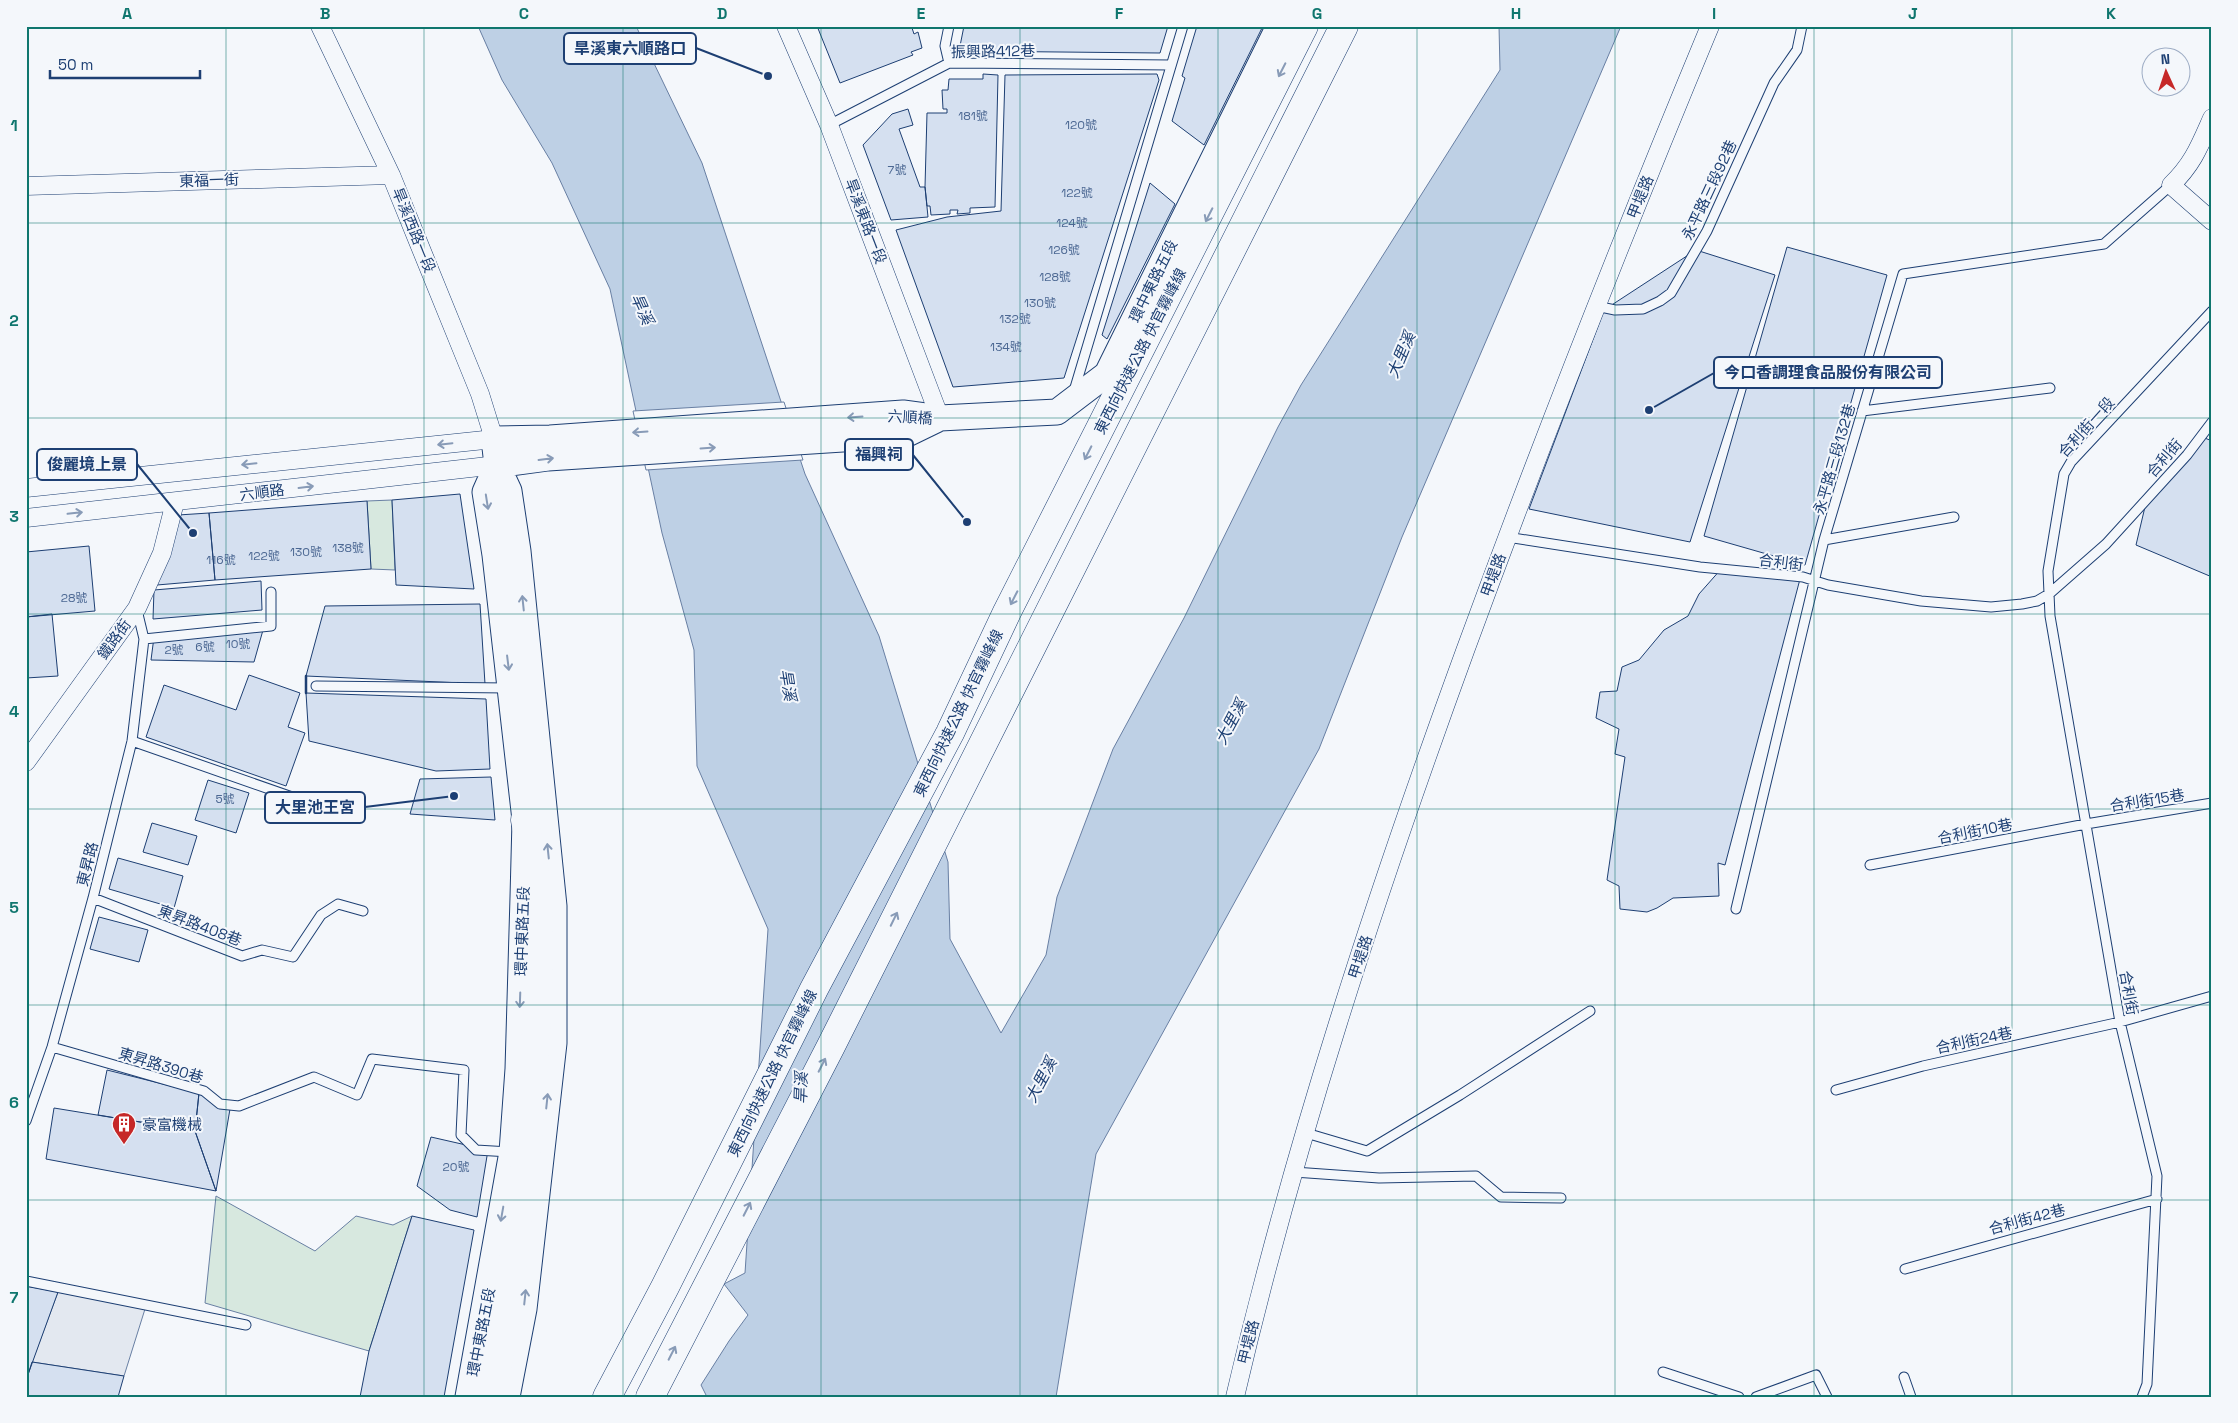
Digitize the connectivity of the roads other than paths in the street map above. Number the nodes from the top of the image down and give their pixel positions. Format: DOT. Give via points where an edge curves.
graph roads {
  1 [pos="320,26"];
  2 [pos="786,26"];
  3 [pos="949,26"];
  4 [pos="1183,26"];
  5 [pos="1279,26"];
  6 [pos="1304,26"];
  7 [pos="1344,26"];
  8 [pos="1710,26"];
  9 [pos="1802,26"];
  10 [pos="949,63"];
  11 [pos="1170,65"];
  12 [pos="2212,118"];
  13 [pos="829,125"];
  14 [pos="391,175"];
  15 [pos="2171,185"];
  16 [pos="26,186"];
  17 [pos="2212,221"];
  18 [pos="1596,306"];
  19 [pos="2212,311"];
  20 [pos="2050,388"];
  21 [pos="1071,404"];
  22 [pos="1862,411"];
  23 [pos="940,418"];
  24 [pos="2212,422"];
  25 [pos="494,439"];
  26 [pos="497,465"];
  27 [pos="26,488"];
  28 [pos="175,502"];
  29 [pos="1954,517"];
  30 [pos="26,518"];
  31 [pos="1507,538"];
  32 [pos="1824,540"];
  33 [pos="1814,581"];
  34 [pos="271,592"];
  35 [pos="2049,594"];
  36 [pos="137,608"];
  37 [pos="144,639"];
  38 [pos="316,686"];
  39 [pos="511,688"];
  40 [pos="132,741"];
  41 [pos="26,762"];
  42 [pos="295,798"];
  43 [pos="2212,803"];
  44 [pos="525,820"];
  45 [pos="2086,824"];
  46 [pos="1870,865"];
  47 [pos="93,898"];
  48 [pos="1736,909"];
  49 [pos="363,911"];
  50 [pos="2212,996"];
  51 [pos="1590,1011"];
  52 [pos="2120,1022"];
  53 [pos="52,1047"];
  54 [pos="1836,1090"];
  55 [pos="26,1121"];
  56 [pos="1306,1133"];
  57 [pos="520,1150"];
  58 [pos="1294,1172"];
  59 [pos="1560,1198"];
  60 [pos="2157,1199"];
  61 [pos="1905,1269"];
  62 [pos="26,1281"];
  63 [pos="246,1325"];
  64 [pos="1663,1372"];
  65 [pos="1904,1377"];
  66 [pos="468,1397"];
  67 [pos="492,1397"];
  68 [pos="508,1397"];
  69 [pos="607,1397"];
  70 [pos="650,1397"];
  71 [pos="1235,1397"];
  72 [pos="1739,1397"];
  73 [pos="1756,1397"];
  74 [pos="1827,1397"];
  75 [pos="1911,1397"];
  76 [pos="2142,1397"];
  1 -- 14 [label="street, 旱溪西路一段"];
  2 -- 13 [label="street, 旱溪東路一段"];
  3 -- 10 [label="lane" via="945,46"];
  4 -- 11 [label="lane"];
  5 -- 21 [label="street, 環中東路五段" via="1107,374"];
  6 -- 69 [label="highway, 東西向快速公路 快官霧峰線, one-way" via="1007,612 950,733 814,989"];
  70 -- 7 [label="highway, one-way" via="836,1037"];
  8 -- 18 [label="street, 甲堤路"];
  9 -- 18 [label="lane, 永平路三段92巷" via="1798,50 1774,83 1707,231 1671,293 1643,309 1615,310"];
  10 -- 11 [label="lane, 振興路412巷"];
  10 -- 13 [label="lane, 振興路412巷"];
  11 -- 21 [label="lane"];
  12 -- 15 [label="street" via="2187,170"];
  13 -- 23 [label="street, 旱溪東路一段"];
  14 -- 16 [label="street, 東福一街"];
  14 -- 25 [label="street, 旱溪西路一段" via="480,394"];
  15 -- 17 [label="street"];
  15 -- 22 [label="lane, 永平路三段132巷" via="2104,244 1903,274"];
  18 -- 31 [label="street, 甲堤路"];
  19 -- 35 [label="lane, 合利街一段" via="2071,462 2064,474 2048,571"];
  20 -- 22 [label="lane"];
  21 -- 23 [label="street, 環中東路五段" via="1057,412"];
  22 -- 32 [label="lane, 永平路三段132巷"];
  23 -- 25 [label="street, 六順橋, one-way" via="903,413 550,438"];
  26 -- 23 [label="street, 六順橋, one-way" via="558,457 905,435"];
  24 -- 35 [label="lane, 合利街" via="2187,455 2106,544"];
  25 -- 26 [label="street, 環中東路五段"];
  25 -- 27 [label="street, 六順路, one-way"];
  28 -- 26 [label="street, 六順路, one-way"];
  26 -- 39 [label="street, one-way" via="485,492"];
  68 -- 26 [label="street, 環中東路五段, one-way" via="524,1309 554,1043 554,906 518,552 509,491"];
  30 -- 28 [label="street, 六順路, one-way"];
  28 -- 36 [label="street, 鐵路街" via="162,552"];
  29 -- 32 [label="lane"];
  31 -- 33 [label="lane, 合利街"];
  31 -- 56 [label="street, 甲堤路" via="1357,963"];
  32 -- 33 [label="lane, 永平路三段132巷"];
  33 -- 35 [label="lane, 合利街" via="1921,601 1991,607 2038,601"];
  33 -- 48 [label="lane, 永平路三段132巷"];
  34 -- 37 [label="lane" via="271,626"];
  35 -- 45 [label="lane, 合利街" via="2050,616"];
  36 -- 37 [label="lane, 東昇路"];
  36 -- 41 [label="street, 鐵路街"];
  37 -- 40 [label="lane, 東昇路"];
  38 -- 39 [label="lane"];
  39 -- 44 [label="street"];
  40 -- 42 [label="lane"];
  40 -- 47 [label="lane, 東昇路"];
  43 -- 45 [label="lane, 合利街15巷"];
  44 -- 57 [label="highway, one-way" via="539,894 538,1008"];
  45 -- 46 [label="lane, 合利街10巷"];
  45 -- 52 [label="lane, 合利街"];
  47 -- 49 [label="lane, 東昇路408巷" via="242,956 262,950 293,957 321,915 338,904"];
  47 -- 53 [label="lane, 東昇路"];
  50 -- 52 [label="lane, 合利街24巷"];
  51 -- 56 [label="lane" via="1367,1151"];
  52 -- 54 [label="lane, 合利街24巷" via="1923,1066"];
  52 -- 60 [label="lane, 合利街" via="2157,1176"];
  53 -- 55 [label="lane, 東昇路"];
  53 -- 57 [label="lane, 東昇路390巷" via="204,1091 220,1104 239,1106 314,1077 357,1095 372,1059 464,1070 462,1135 476,1150"];
  56 -- 58 [label="street, 甲堤路"];
  57 -- 66 [label="street, 環中東路五段, one-way"];
  57 -- 67 [label="highway" via="505,1322"];
  58 -- 59 [label="lane" via="1379,1178 1476,1176 1501,1197"];
  58 -- 71 [label="street, 甲堤路"];
  60 -- 61 [label="lane, 合利街42巷"];
  60 -- 76 [label="lane, 合利街" via="2147,1384"];
  62 -- 63 [label="lane"];
  64 -- 72 [label="lane"];
  65 -- 75 [label="lane"];
  73 -- 74 [label="lane" via="1816,1375"];
}
